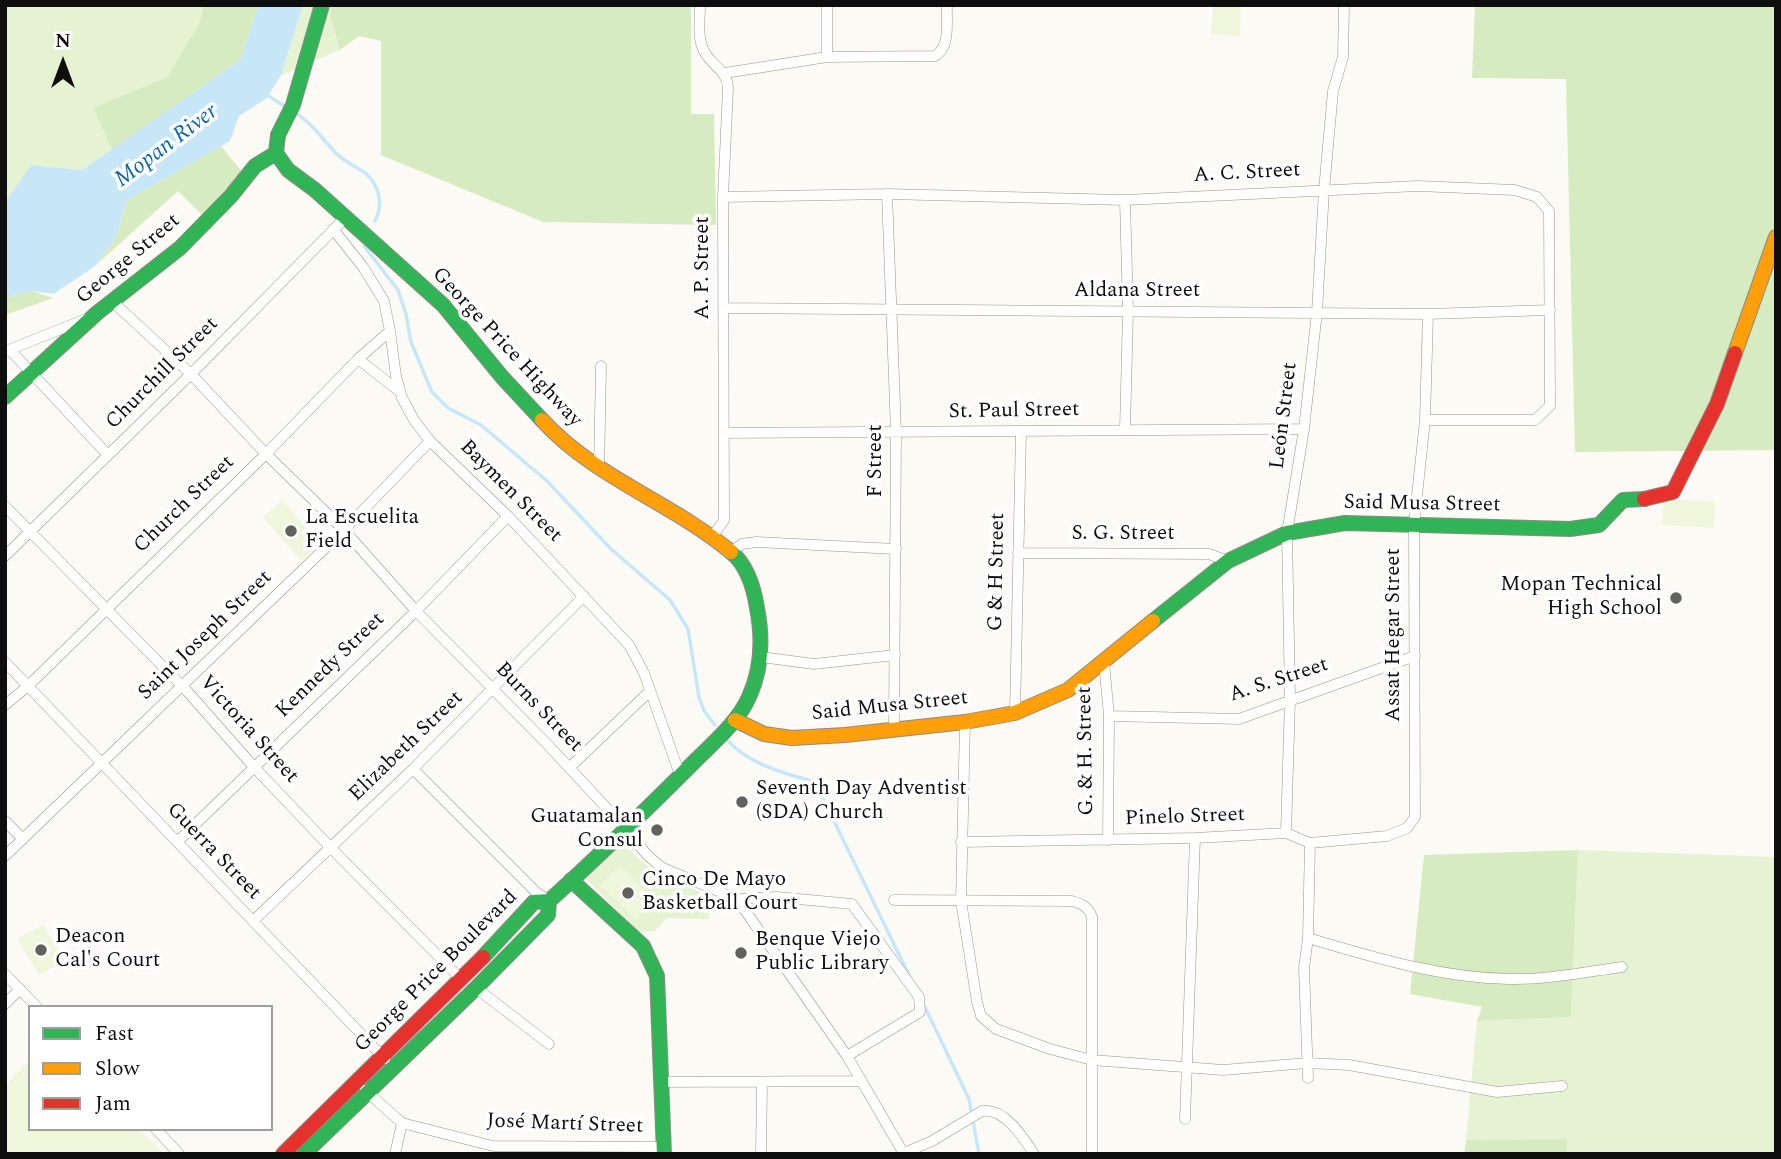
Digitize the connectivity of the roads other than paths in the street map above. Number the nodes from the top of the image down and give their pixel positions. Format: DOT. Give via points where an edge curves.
graph roads {
  1 [pos="322,5"];
  2 [pos="700,5"];
  3 [pos="827,5"];
  4 [pos="947,5"];
  5 [pos="1344,5"];
  6 [pos="827,57"];
  7 [pos="725,73"];
  8 [pos="276,153"];
  9 [pos="1324,190"];
  10 [pos="887,194"];
  11 [pos="723,197"];
  12 [pos="1125,200"];
  13 [pos="346,217"];
  14 [pos="333,229"];
  15 [pos="1776,237"];
  16 [pos="113,302"];
  17 [pos="724,308"];
  18 [pos="1550,310"];
  19 [pos="892,311"];
  20 [pos="1128,311"];
  21 [pos="1317,312"];
  22 [pos="97,313"];
  23 [pos="1428,314"];
  24 [pos="390,331"];
  25 [pos="8,350"];
  26 [pos="358,359"];
  27 [pos="601,366"];
  28 [pos="31,373"];
  29 [pos="191,374"];
  30 [pos="400,392"];
  31 [pos="5,397"];
  32 [pos="1425,420"];
  33 [pos="1125,429"];
  34 [pos="1304,429"];
  35 [pos="896,432"];
  36 [pos="1021,432"];
  37 [pos="724,433"];
  38 [pos="430,441"];
  39 [pos="266,454"];
  40 [pos="108,456"];
  41 [pos="599,469"];
  42 [pos="5,506"];
  43 [pos="508,516"];
  44 [pos="1413,524"];
  45 [pos="344,530"];
  46 [pos="30,532"];
  47 [pos="1287,533"];
  48 [pos="713,536"];
  49 [pos="896,549"];
  50 [pos="731,552"];
  51 [pos="1018,553"];
  52 [pos="5,556"];
  53 [pos="1228,561"];
  54 [pos="584,596"];
  55 [pos="105,610"];
  56 [pos="416,611"];
  57 [pos="895,655"];
  58 [pos="1415,656"];
  59 [pos="761,657"];
  60 [pos="5,662"];
  61 [pos="1104,662"];
  62 [pos="28,686"];
  63 [pos="183,687"];
  64 [pos="494,690"];
  65 [pos="650,691"];
  66 [pos="1290,699"];
  67 [pos="5,705"];
  68 [pos="1015,713"];
  69 [pos="1109,716"];
  70 [pos="735,720"];
  71 [pos="965,722"];
  72 [pos="894,728"];
  73 [pos="101,763"];
  74 [pos="254,767"];
  75 [pos="569,768"];
  76 [pos="412,769"];
  77 [pos="680,775"];
  78 [pos="5,821"];
  79 [pos="1407,828"];
  80 [pos="627,830"];
  81 [pos="1286,833"];
  82 [pos="1195,838"];
  83 [pos="23,839"];
  84 [pos="1108,840"];
  85 [pos="177,842"];
  86 [pos="961,842"];
  87 [pos="1310,843"];
  88 [pos="330,847"];
  89 [pos="5,856"];
  90 [pos="571,880"];
  91 [pos="737,899"];
  92 [pos="894,900"];
  93 [pos="549,901"];
  94 [pos="961,901"];
  95 [pos="253,921"];
  96 [pos="1308,938"];
  97 [pos="1622,967"];
  98 [pos="5,974"];
  99 [pos="462,980"];
  100 [pos="476,988"];
  101 [pos="20,989"];
  102 [pos="5,1004"];
  103 [pos="35,1005"];
  104 [pos="549,1044"];
  105 [pos="847,1056"];
  106 [pos="1092,1060"];
  107 [pos="388,1063"];
  108 [pos="1307,1063"];
  109 [pos="1187,1066"];
  110 [pos="1308,1078"];
  111 [pos="862,1081"];
  112 [pos="663,1082"];
  113 [pos="762,1082"];
  114 [pos="1562,1086"];
  115 [pos="362,1087"];
  116 [pos="1185,1119"];
  117 [pos="402,1123"];
  118 [pos="158,1131"];
  119 [pos="493,1150"];
  120 [pos="664,1151"];
  121 [pos="179,1154"];
  122 [pos="283,1154"];
  123 [pos="304,1154"];
  124 [pos="395,1154"];
  125 [pos="761,1154"];
  126 [pos="904,1154"];
  127 [pos="1034,1154"];
  128 [pos="1092,1154"];
  1 -- 8 [label="main road"];
  2 -- 7 [label="street" via="702,46"];
  3 -- 6 [label="street"];
  4 -- 6 [label="street" via="946,45 935,56"];
  5 -- 9 [label="street, León Street" via="1343,57 1333,91"];
  6 -- 7 [label="street"];
  7 -- 11 [label="street, A. P. Street"];
  8 -- 13 [label="main road, George Price Highway" via="288,170"];
  8 -- 16 [label="main road, George Street" via="255,166 180,248"];
  9 -- 12 [label="street, A. C. Street"];
  9 -- 18 [label="street, A. C. Street" via="1418,186 1515,190 1537,197 1549,211"];
  9 -- 21 [label="street, León Street"];
  10 -- 11 [label="street, A. C. Street"];
  10 -- 12 [label="street, A. C. Street"];
  10 -- 19 [label="street, F Street"];
  11 -- 17 [label="street, A. P. Street"];
  12 -- 20 [label="street"];
  13 -- 14 [label="street, Churchill Street"];
  13 -- 41 [label="main road, George Price Highway" via="443,305 562,442"];
  14 -- 24 [label="street, Baymen Street" via="377,288"];
  14 -- 29 [label="street, Churchill Street"];
  15 -- 44 [label="main road, Said Musa Street" via="1717,404 1673,492 1623,500 1599,525 1570,529"];
  16 -- 22 [label="main road, George Street"];
  16 -- 29 [label="street, Burns Street"];
  17 -- 19 [label="street, Aldana Street"];
  17 -- 37 [label="street, A. P. Street"];
  18 -- 23 [label="street, Aldana Street"];
  18 -- 32 [label="street, A. C. Street" via="1550,407 1535,421"];
  19 -- 20 [label="street, Aldana Street"];
  19 -- 35 [label="street, F Street"];
  20 -- 21 [label="street, Aldana Street"];
  20 -- 33 [label="street"];
  21 -- 23 [label="street, Aldana Street"];
  21 -- 34 [label="street, León Street"];
  22 -- 25 [label="street"];
  22 -- 28 [label="main road, George Street"];
  23 -- 32 [label="street, Assat Hegar Street"];
  24 -- 26 [label="street, Church Street"];
  24 -- 30 [label="street, Baymen Street"];
  25 -- 28 [label="street"];
  26 -- 30 [label="street"];
  26 -- 39 [label="street, Church Street"];
  27 -- 41 [label="street"];
  28 -- 31 [label="main road, George Street"];
  28 -- 40 [label="street"];
  29 -- 39 [label="street, Burns Street"];
  29 -- 40 [label="street, Churchill Street"];
  30 -- 38 [label="street, Baymen Street"];
  32 -- 44 [label="street, Assat Hegar Street"];
  33 -- 34 [label="street, St. Paul Street"];
  33 -- 36 [label="street, St. Paul Street"];
  34 -- 47 [label="street, León Street"];
  35 -- 36 [label="street, St. Paul Street"];
  35 -- 37 [label="street, St. Paul Street"];
  35 -- 49 [label="street, F Street"];
  36 -- 51 [label="street, G & H Street"];
  37 -- 48 [label="street, A. P. Street" via="724,520"];
  38 -- 43 [label="street, Baymen Street"];
  38 -- 45 [label="street, Saint Joseph Street"];
  39 -- 45 [label="street, Burns Street"];
  39 -- 55 [label="street, Church Street"];
  40 -- 46 [label="street, Churchill Street"];
  41 -- 48 [label="main road, George Price Highway"];
  42 -- 46 [label="street, Victoria Street"];
  43 -- 54 [label="street, Baymen Street"];
  43 -- 56 [label="street, Kennedy Street"];
  44 -- 47 [label="main road, Said Musa Street" via="1345,523"];
  44 -- 58 [label="street, Assat Hegar Street"];
  45 -- 56 [label="street, Burns Street"];
  45 -- 63 [label="street, Saint Joseph Street"];
  46 -- 52 [label="street, Churchill Street"];
  46 -- 55 [label="street, Victoria Street"];
  47 -- 53 [label="main road, Said Musa Street"];
  47 -- 66 [label="street, León Street"];
  48 -- 50 [label="main road, George Price Highway"];
  49 -- 50 [label="street" via="756,542"];
  49 -- 57 [label="street, F Street"];
  50 -- 59 [label="main road, George Price Highway" via="744,568 755,595"];
  51 -- 53 [label="street, S. G. Street" via="1209,554"];
  51 -- 68 [label="street, G & H Street"];
  53 -- 61 [label="main road, Said Musa Street"];
  54 -- 64 [label="street, Elizabeth Street"];
  54 -- 65 [label="street, Baymen Street" via="629,645"];
  55 -- 62 [label="street, Church Street"];
  55 -- 63 [label="street, Victoria Street"];
  56 -- 64 [label="street, Burns Street"];
  56 -- 74 [label="street, Kennedy Street"];
  57 -- 59 [label="street" via="814,664"];
  57 -- 72 [label="street, F Street"];
  58 -- 66 [label="street, A. S. Street"];
  58 -- 79 [label="street, Assat Hegar Street" via="1415,817"];
  59 -- 70 [label="main road, George Price Highway" via="749,698"];
  60 -- 62 [label="street, Guerra Street"];
  61 -- 68 [label="main road, Said Musa Street" via="1068,690"];
  61 -- 69 [label="street, G. & H. Street"];
  62 -- 67 [label="street, Church Street"];
  62 -- 73 [label="street, Guerra Street"];
  63 -- 73 [label="street, Saint Joseph Street"];
  63 -- 74 [label="street, Victoria Street"];
  64 -- 75 [label="street, Burns Street"];
  64 -- 76 [label="street, Elizabeth Street"];
  65 -- 75 [label="street"];
  65 -- 77 [label="street, Baymen Street"];
  66 -- 69 [label="street, A. S. Street" via="1239,719"];
  66 -- 81 [label="street, León Street"];
  68 -- 71 [label="main road, Said Musa Street"];
  69 -- 84 [label="street, G. & H. Street"];
  70 -- 72 [label="main road, Said Musa Street" via="764,734 792,738"];
  70 -- 77 [label="main road, George Price Highway"];
  71 -- 72 [label="main road, Said Musa Street"];
  71 -- 86 [label="street"];
  73 -- 83 [label="street, Saint Joseph Street"];
  73 -- 85 [label="street, Guerra Street"];
  74 -- 85 [label="street, Kennedy Street"];
  74 -- 88 [label="street, Victoria Street"];
  75 -- 80 [label="street, Burns Street"];
  76 -- 88 [label="street, Elizabeth Street"];
  76 -- 93 [label="street"];
  77 -- 80 [label="main road, George Price Highway"];
  78 -- 83 [label="street"];
  79 -- 87 [label="street, Pinelo Street" via="1387,836"];
  80 -- 90 [label="main road, George Price Highway"];
  80 -- 91 [label="street, Burns Street" via="662,867"];
  81 -- 82 [label="street, Pinelo Street"];
  81 -- 87 [label="street, Pinelo Street"];
  82 -- 84 [label="street, Pinelo Street"];
  82 -- 109 [label="street"];
  83 -- 89 [label="street, Saint Joseph Street"];
  84 -- 86 [label="street, Pinelo Street"];
  85 -- 95 [label="street, Guerra Street"];
  86 -- 94 [label="street"];
  87 -- 96 [label="street"];
  88 -- 95 [label="street, Elizabeth Street"];
  88 -- 99 [label="street, Victoria Street"];
  90 -- 93 [label="main road, George Price Highway"];
  90 -- 112 [label="main road" via="643,946 657,976"];
  91 -- 105 [label="street"];
  91 -- 105 [label="street" via="777,897 852,904 919,997 920,1012"];
  92 -- 94 [label="street"];
  93 -- 99 [label="main road, George Price Boulevard" via="534,902"];
  93 -- 100 [label="main road, George Price Boulevard" via="548,915"];
  94 -- 106 [label="street" via="981,1016 996,1029"];
  94 -- 106 [label="street" via="1072,901 1089,909 1093,917"];
  95 -- 107 [label="street, Guerra Street"];
  96 -- 97 [label="street" via="1445,973 1499,978"];
  96 -- 108 [label="street" via="1304,968"];
  98 -- 101 [label="street"];
  99 -- 107 [label="main road, George Price Boulevard"];
  100 -- 104 [label="street"];
  100 -- 107 [label="main road, George Price Boulevard"];
  101 -- 102 [label="street"];
  101 -- 103 [label="street"];
  105 -- 111 [label="street"];
  106 -- 109 [label="street"];
  106 -- 128 [label="street"];
  107 -- 115 [label="main road, George Price Boulevard"];
  108 -- 109 [label="street" via="1223,1070"];
  108 -- 110 [label="street"];
  108 -- 114 [label="street" via="1349,1065 1497,1092"];
  109 -- 116 [label="street"];
  111 -- 113 [label="street"];
  111 -- 126 [label="street"];
  112 -- 113 [label="street"];
  112 -- 120 [label="main road"];
  113 -- 125 [label="street"];
  115 -- 117 [label="street, José Martí Street"];
  115 -- 122 [label="main road, George Price Boulevard"];
  115 -- 123 [label="main road, George Price Boulevard"];
  117 -- 119 [label="street, José Martí Street"];
  117 -- 124 [label="street"];
  118 -- 121 [label="street"];
  119 -- 120 [label="street, José Martí Street"];
  126 -- 127 [label="street" via="992,1109"];
}
